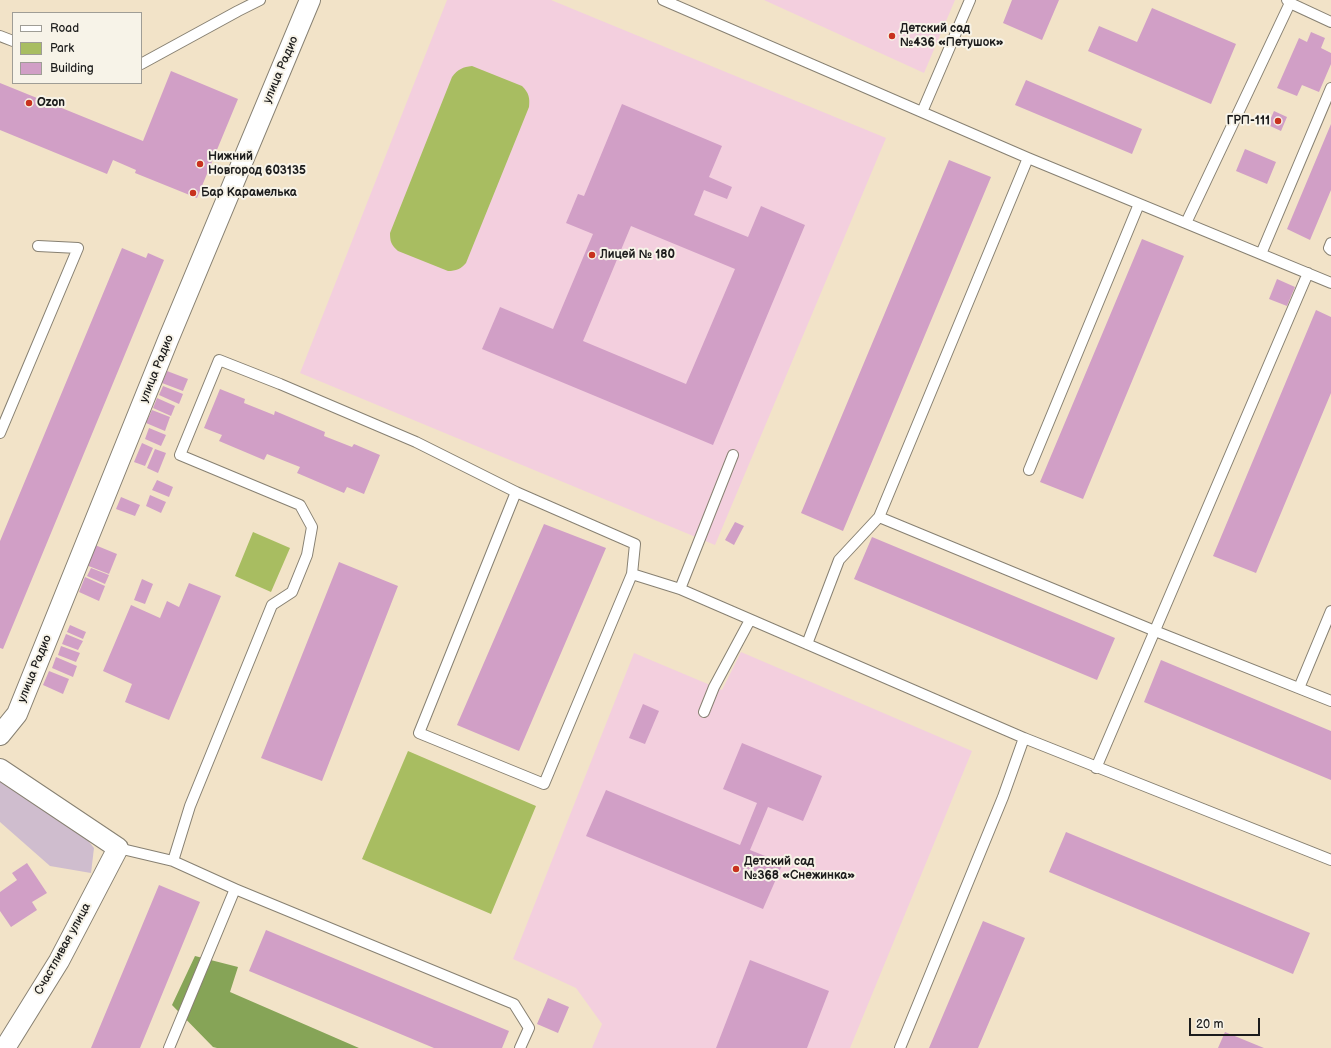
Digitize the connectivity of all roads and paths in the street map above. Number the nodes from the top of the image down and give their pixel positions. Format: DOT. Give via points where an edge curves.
graph roads {
  1 [pos="260,0"];
  2 [pos="310,0"];
  3 [pos="663,0"];
  4 [pos="970,0"];
  5 [pos="1288,1"];
  6 [pos="1331,22"];
  7 [pos="0,36"];
  8 [pos="12,41"];
  9 [pos="142,63"];
  10 [pos="1331,88"];
  11 [pos="922,112"];
  12 [pos="1028,158"];
  13 [pos="1138,204"];
  14 [pos="1186,224"];
  15 [pos="1331,243"];
  16 [pos="38,246"];
  17 [pos="1331,250"];
  18 [pos="1261,254"];
  19 [pos="1308,273"];
  20 [pos="1331,283"];
  21 [pos="0,433"];
  22 [pos="733,455"];
  23 [pos="1029,470"];
  24 [pos="516,492"];
  25 [pos="878,517"];
  26 [pos="632,574"];
  27 [pos="680,589"];
  28 [pos="1331,611"];
  29 [pos="750,620"];
  30 [pos="1155,631"];
  31 [pos="807,644"];
  32 [pos="1299,688"];
  33 [pos="1331,701"];
  34 [pos="704,712"];
  35 [pos="0,735"];
  36 [pos="1024,738"];
  37 [pos="1096,768"];
  38 [pos="0,769"];
  39 [pos="118,848"];
  40 [pos="1331,860"];
  41 [pos="174,861"];
  42 [pos="235,889"];
  43 [pos="5,1048"];
  44 [pos="169,1048"];
  45 [pos="520,1048"];
  46 [pos="900,1048"];
  1 -- 9 [label="lane"];
  2 -- 35 [label="street, улица Радио" via="165,348 17,714"];
  3 -- 11 [label="lane"];
  4 -- 11 [label="lane"];
  5 -- 6 [label="lane"];
  5 -- 14 [label="lane"];
  7 -- 8 [label="lane"];
  10 -- 18 [label="lane"];
  11 -- 12 [label="lane"];
  12 -- 13 [label="lane"];
  12 -- 25 [label="lane"];
  13 -- 14 [label="lane"];
  13 -- 23 [label="lane"];
  14 -- 18 [label="lane"];
  15 -- 17 [label="lane"];
  16 -- 21 [label="lane" via="78,248"];
  18 -- 19 [label="lane"];
  19 -- 20 [label="lane"];
  19 -- 30 [label="lane"];
  22 -- 27 [label="lane"];
  24 -- 26 [label="lane" via="635,544"];
  24 -- 26 [label="lane" via="419,733 544,784"];
  24 -- 41 [label="lane" via="416,442 219,360 180,455 300,505 312,527 307,555 292,592 272,605 190,806"];
  25 -- 30 [label="lane"];
  25 -- 31 [label="lane" via="839,560"];
  26 -- 27 [label="lane"];
  27 -- 29 [label="lane"];
  28 -- 32 [label="lane"];
  29 -- 31 [label="lane"];
  29 -- 34 [label="lane" via="714,687"];
  30 -- 32 [label="lane"];
  30 -- 37 [label="lane"];
  31 -- 36 [label="lane"];
  32 -- 33 [label="lane"];
  36 -- 37 [label="lane"];
  36 -- 46 [label="lane" via="1003,797"];
  37 -- 40 [label="lane"];
  38 -- 39 [label="street"];
  39 -- 41 [label="lane"];
  39 -- 43 [label="street, Счастливая улица" via="59,961"];
  41 -- 42 [label="lane"];
  42 -- 44 [label="lane"];
  42 -- 45 [label="lane" via="514,1004 529,1028"];
}
